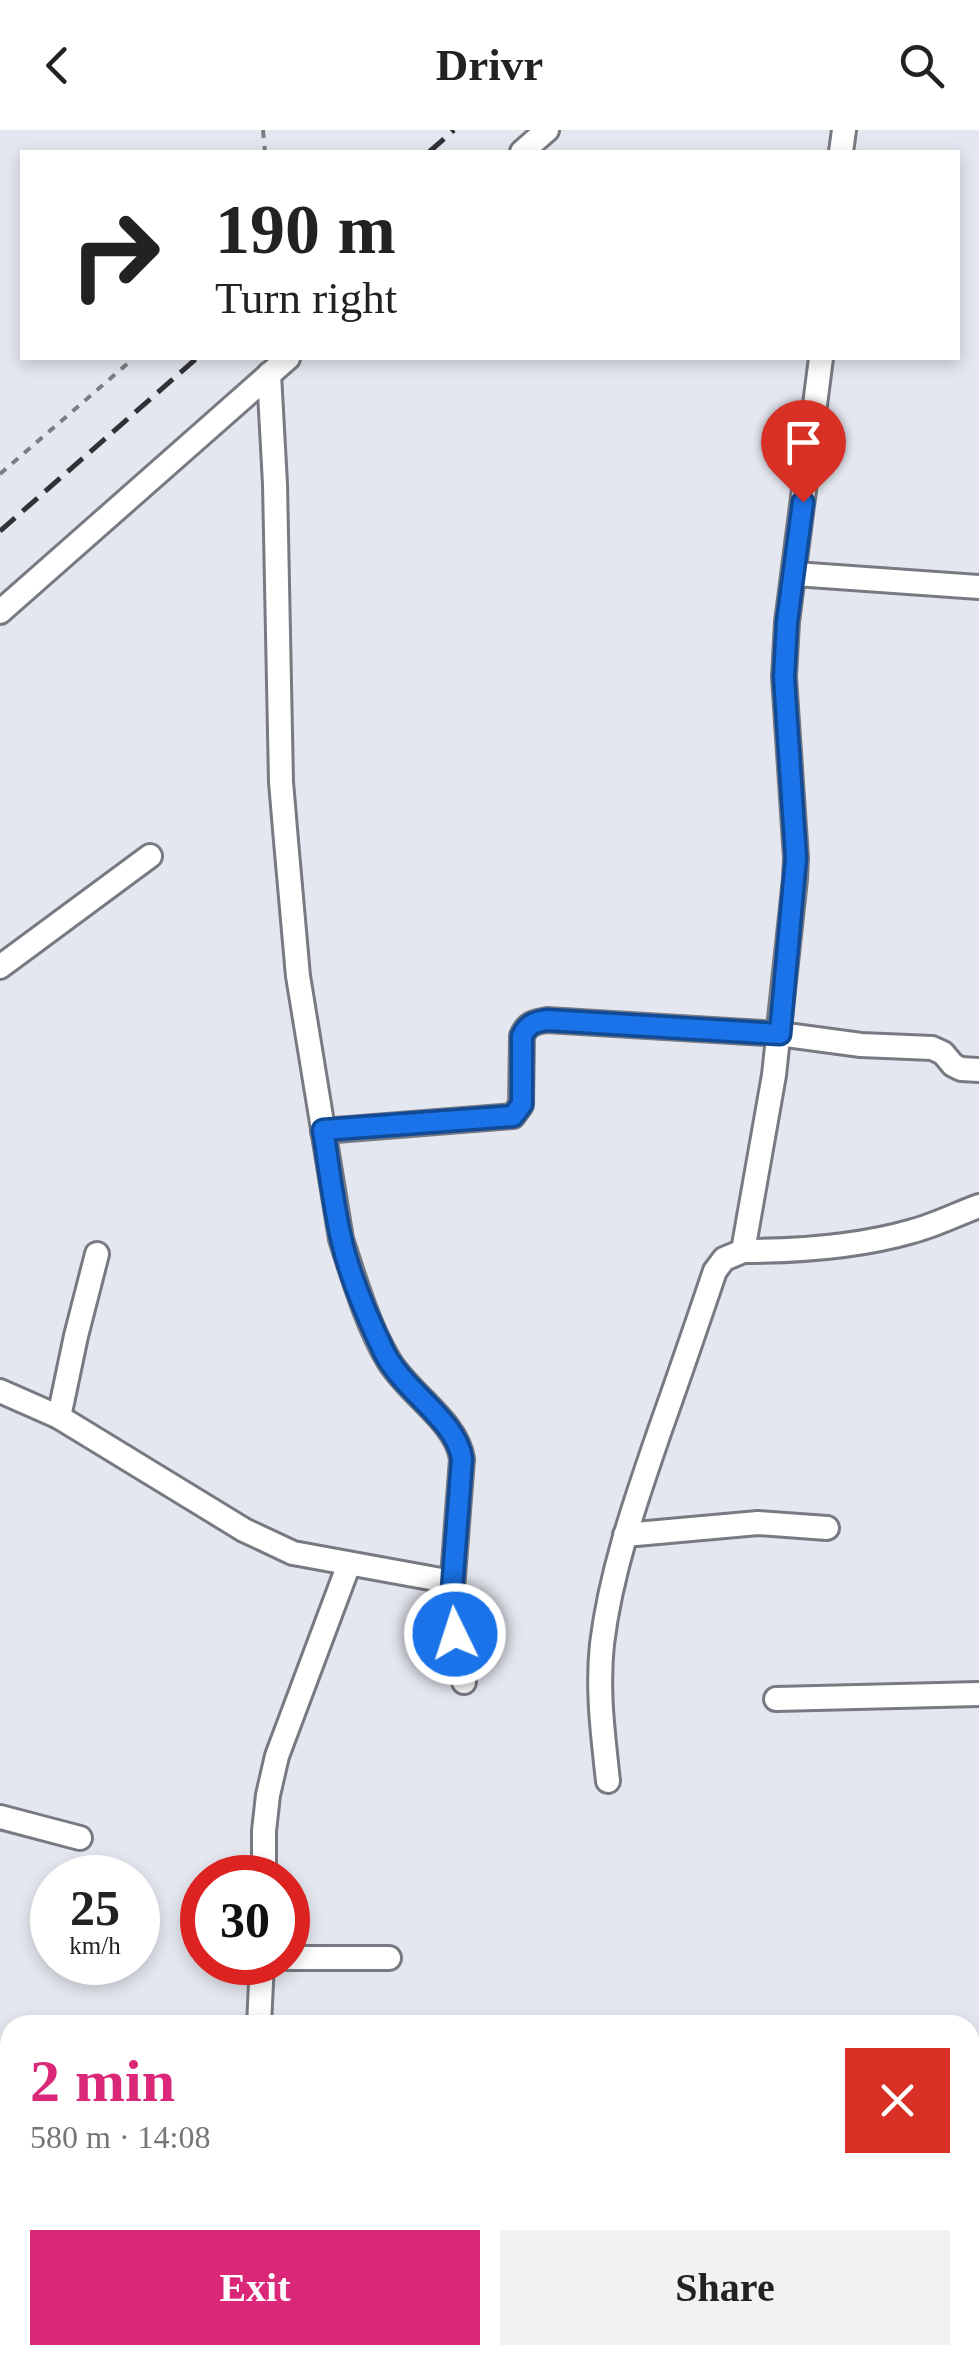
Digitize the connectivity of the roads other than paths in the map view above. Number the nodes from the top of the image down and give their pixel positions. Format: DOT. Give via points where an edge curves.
graph roads {
  1 [pos="548,130"];
  2 [pos="524,150"];
  3 [pos="286,360"];
  4 [pos="821,360"];
  5 [pos="269,374"];
  6 [pos="794,574"];
  7 [pos="979,587"];
  8 [pos="0,612"];
  9 [pos="150,856"];
  10 [pos="0,967"];
  11 [pos="780,1034"];
  12 [pos="979,1070"];
  13 [pos="323,1130"];
  14 [pos="979,1206"];
  15 [pos="743,1251"];
  16 [pos="97,1254"];
  17 [pos="0,1390"];
  18 [pos="59,1417"];
  19 [pos="827,1528"];
  20 [pos="625,1535"];
  21 [pos="349,1564"];
  22 [pos="452,1582"];
  23 [pos="464,1682"];
  24 [pos="979,1694"];
  25 [pos="776,1700"];
  26 [pos="608,1781"];
  27 [pos="0,1817"];
  28 [pos="80,1838"];
  29 [pos="264,1855"];
  30 [pos="310,1958"];
  31 [pos="389,1958"];
  32 [pos="261,1985"];
  33 [pos="259,2015"];
  1 -- 2 [label="street"];
  3 -- 5 [label="street"];
  4 -- 6 [label="street"];
  5 -- 8 [label="street"];
  5 -- 13 [label="street" via="282,796 298,976"];
  6 -- 7 [label="street"];
  6 -- 11 [label="street" via="784,677 795,880"];
  9 -- 10 [label="street"];
  11 -- 12 [label="street" via="932,1048 961,1069"];
  11 -- 13 [label="street" via="534,1022 522,1036 522,1104 513,1116"];
  11 -- 15 [label="street"];
  13 -- 22 [label="street" via="341,1239 377,1336 399,1377 461,1450"];
  14 -- 15 [label="street" via="888,1237 820,1249"];
  15 -- 20 [label="street" via="715,1271"];
  16 -- 18 [label="street"];
  17 -- 18 [label="street"];
  18 -- 21 [label="street" via="273,1545"];
  19 -- 20 [label="street" via="758,1523"];
  20 -- 26 [label="street" via="602,1644"];
  21 -- 22 [label="street"];
  21 -- 29 [label="street" via="277,1756"];
  22 -- 23 [label="street"];
  24 -- 25 [label="street"];
  27 -- 28 [label="street"];
  30 -- 31 [label="street"];
  32 -- 33 [label="street"];
}
